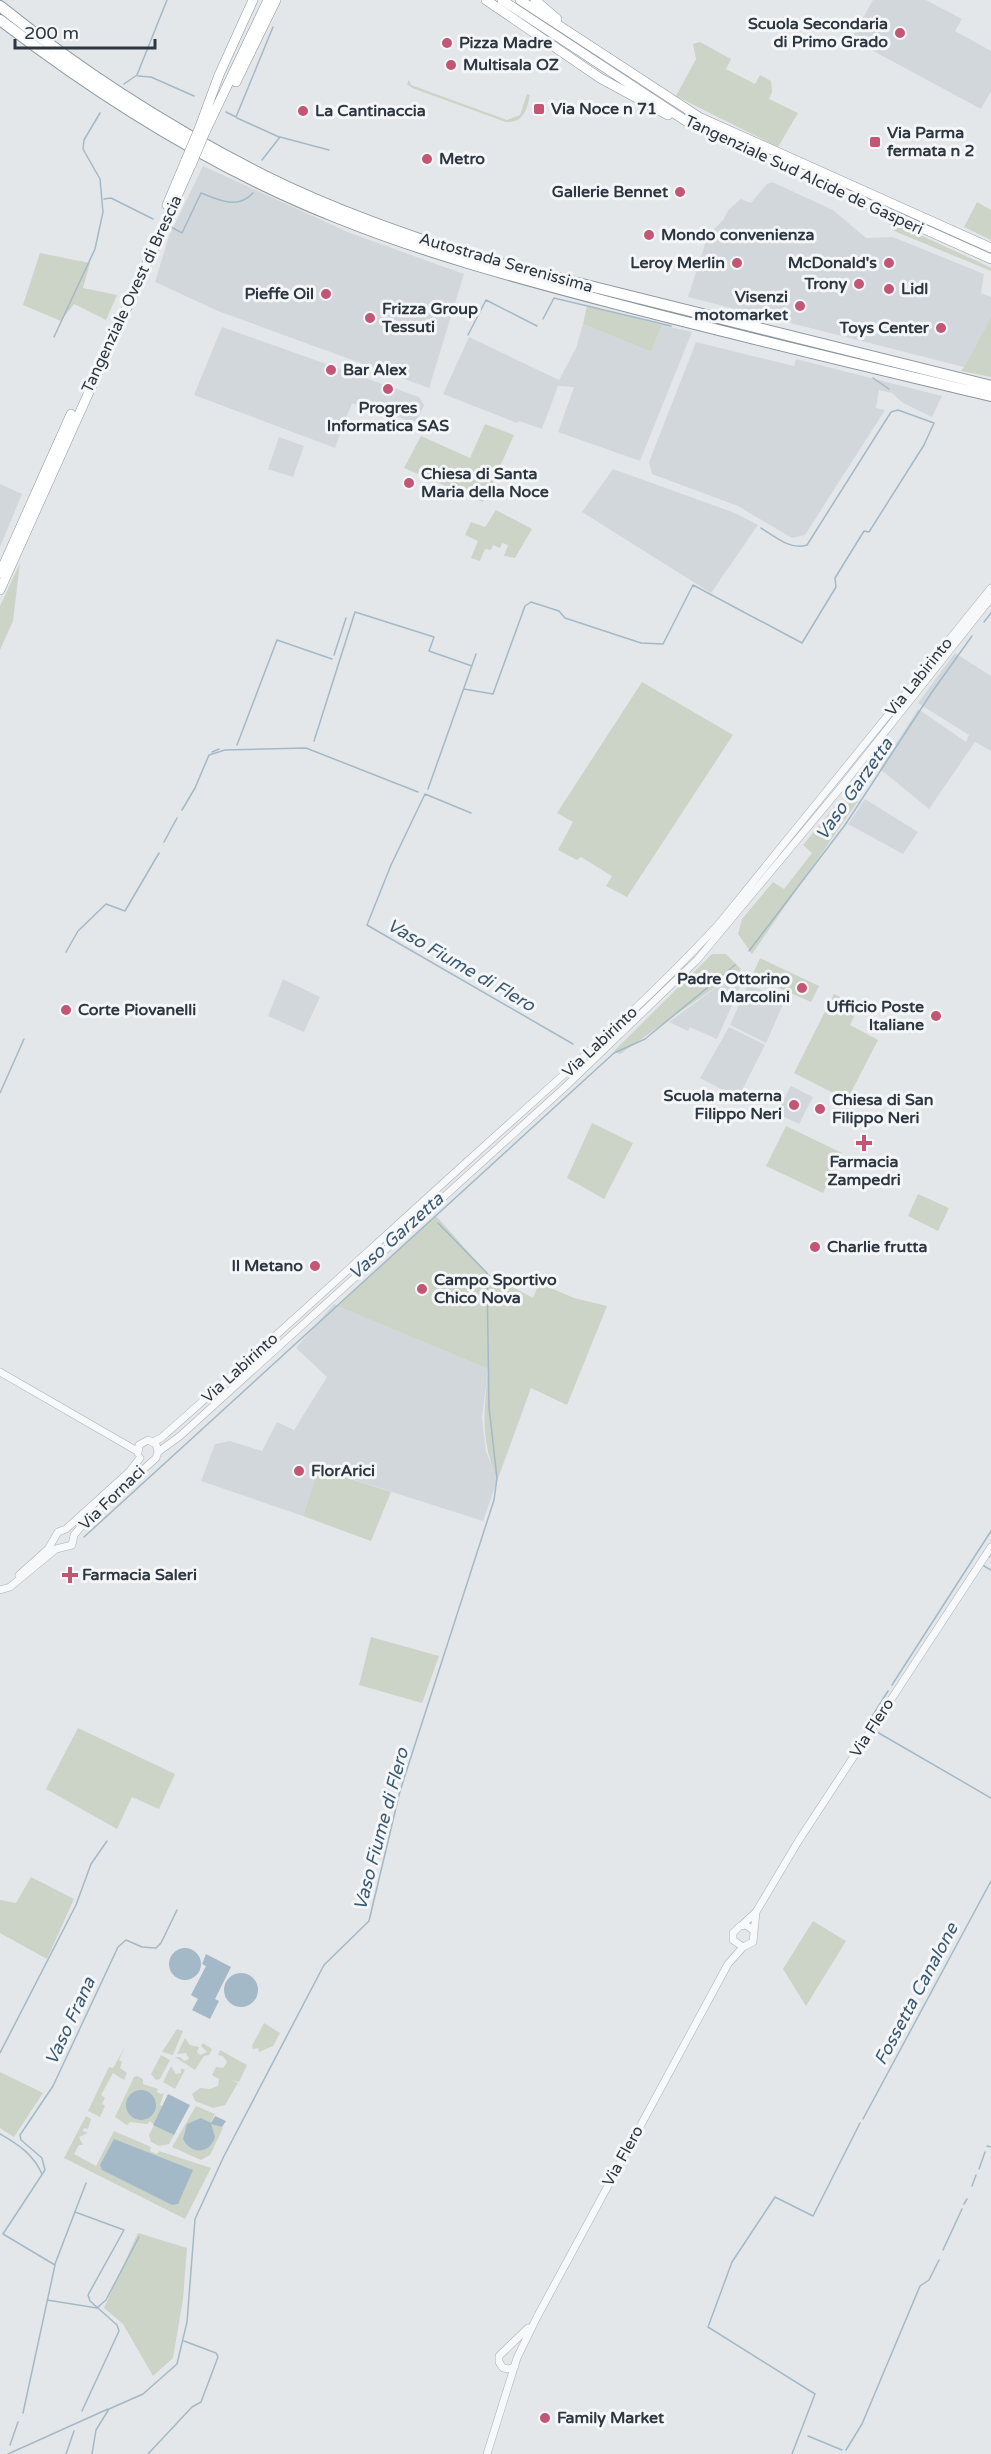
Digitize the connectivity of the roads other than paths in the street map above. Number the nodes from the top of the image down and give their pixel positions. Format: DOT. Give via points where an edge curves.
graph roads {
  1 [pos="252,0"];
  2 [pos="262,0"];
  3 [pos="268,0"];
  4 [pos="276,0"];
  5 [pos="476,0"];
  6 [pos="486,0"];
  7 [pos="502,0"];
  8 [pos="520,0"];
  9 [pos="535,0"];
  10 [pos="0,6"];
  11 [pos="0,20"];
  12 [pos="526,28"];
  13 [pos="599,52"];
  14 [pos="692,125"];
  15 [pos="204,129"];
  16 [pos="991,248"];
  17 [pos="971,250"];
  18 [pos="991,259"];
  19 [pos="991,265"];
  20 [pos="90,377"];
  21 [pos="991,386"];
  22 [pos="991,396"];
  23 [pos="0,573"];
  24 [pos="991,588"];
  25 [pos="0,590"];
  26 [pos="991,598"];
  27 [pos="285,1328"];
  28 [pos="291,1336"];
  29 [pos="0,1372"];
  30 [pos="153,1442"];
  31 [pos="139,1451"];
  32 [pos="158,1452"];
  33 [pos="149,1461"];
  34 [pos="66,1529"];
  35 [pos="74,1535"];
  36 [pos="56,1540"];
  37 [pos="62,1547"];
  38 [pos="991,1547"];
  39 [pos="0,1589"];
  40 [pos="756,1912"];
  41 [pos="742,1925"];
  42 [pos="753,1930"];
  43 [pos="734,1942"];
  44 [pos="743,1947"];
  45 [pos="728,1964"];
  46 [pos="537,2317"];
  47 [pos="506,2350"];
  48 [pos="516,2362"];
  49 [pos="506,2369"];
  50 [pos="510,2386"];
  51 [pos="487,2454"];
  1 -- 15 [label="highway" via="219,75"];
  2 -- 15 [label="highway, Tangenziale Ovest di Brescia"];
  3 -- 15 [label="highway, Tangenziale Ovest di Brescia"];
  4 -- 15 [label="highway" via="252,51"];
  5 -- 12 [label="highway"];
  6 -- 12 [label="highway"];
  7 -- 14 [label="highway, Tangenziale Sud Alcide de Gasperi"];
  8 -- 13 [label="highway, Tangenziale Sud Alcide de Gasperi"];
  9 -- 13 [label="highway"];
  10 -- 21 [label="highway, Autostrada Serenissima" via="101,81 195,138 266,176 407,235 473,257"];
  11 -- 22 [label="highway, Autostrada Serenissima" via="146,122 264,185 396,241 471,266 661,316"];
  12 -- 14 [label="highway" via="656,111"];
  13 -- 16 [label="highway, Tangenziale Sud Alcide de Gasperi" via="672,101 734,134"];
  14 -- 17 [label="highway, Tangenziale Sud Alcide de Gasperi"];
  15 -- 20 [label="highway, Tangenziale Ovest di Brescia, bridge"];
  17 -- 18 [label="highway, Tangenziale Sud Alcide de Gasperi"];
  17 -- 19 [label="highway"];
  20 -- 23 [label="highway, Tangenziale Ovest di Brescia"];
  20 -- 25 [label="highway, Tangenziale Ovest di Brescia"];
  24 -- 27 [label="street, Via Labirinto" via="718,925 682,964"];
  26 -- 28 [label="street, Via Labirinto" via="697,960 565,1087"];
  27 -- 28 [label="street"];
  27 -- 30 [label="street, Via Labirinto"];
  28 -- 32 [label="street, Via Labirinto"];
  29 -- 31 [label="street"];
  30 -- 31 [label="street, Via Fornaci" via="146,1441"];
  30 -- 32 [label="street, Via Fornaci"];
  31 -- 33 [label="street, Via Fornaci"];
  31 -- 34 [label="street, Via Fornaci" via="130,1471"];
  32 -- 33 [label="street, Via Fornaci"];
  33 -- 35 [label="street, Via Fornaci"];
  34 -- 35 [label="street, Via Fornaci"];
  34 -- 36 [label="street, Via Fornaci" via="58,1532"];
  35 -- 37 [label="street, Via Fornaci" via="72,1545"];
  36 -- 37 [label="street"];
  36 -- 39 [label="street, Via Fornaci"];
  37 -- 39 [label="street, Via Fornaci" via="10,1587"];
  38 -- 40 [label="street, Via Flero"];
  40 -- 41 [label="street"];
  40 -- 42 [label="street"];
  41 -- 42 [label="street"];
  41 -- 43 [label="street" via="734,1930"];
  42 -- 44 [label="street" via="753,1942"];
  43 -- 44 [label="street"];
  43 -- 45 [label="street"];
  44 -- 45 [label="street"];
  45 -- 46 [label="street, Via Flero"];
  46 -- 47 [label="street, Via Flero"];
  46 -- 48 [label="street, Via Flero"];
  47 -- 48 [label="street" via="515,2353"];
  47 -- 49 [label="street" via="498,2358"];
  48 -- 49 [label="street"];
  48 -- 50 [label="street, Via Flero"];
  49 -- 50 [label="street"];
  50 -- 51 [label="street, Via Flero"];
}
